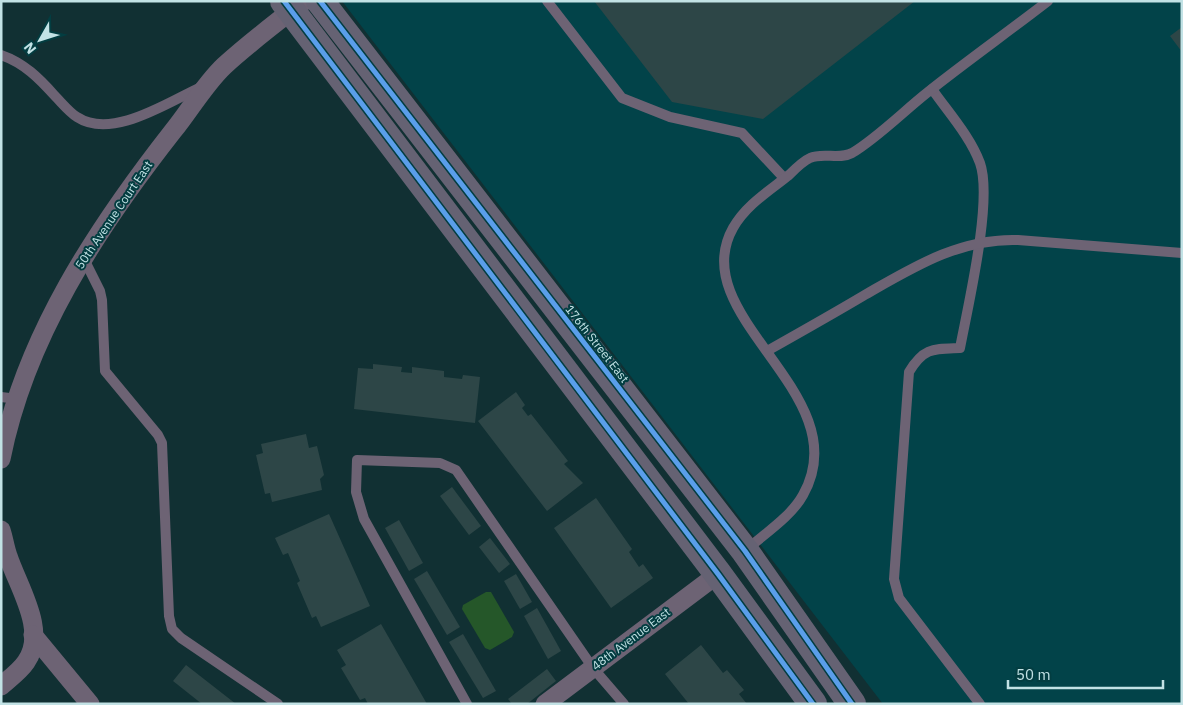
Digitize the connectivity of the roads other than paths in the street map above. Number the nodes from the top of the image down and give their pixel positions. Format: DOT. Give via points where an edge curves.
graph roads {
  1 [pos="320,1"];
  2 [pos="547,1"];
  3 [pos="1048,1"];
  4 [pos="293,4"];
  5 [pos="1,55"];
  6 [pos="211,82"];
  7 [pos="932,89"];
  8 [pos="784,178"];
  9 [pos="979,243"];
  10 [pos="1182,253"];
  11 [pos="84,260"];
  12 [pos="768,351"];
  13 [pos="10,398"];
  14 [pos="1,460"];
  15 [pos="1,530"];
  16 [pos="745,551"];
  17 [pos="718,574"];
  18 [pos="743,608"];
  19 [pos="33,635"];
  20 [pos="592,668"];
  21 [pos="1,686"];
  22 [pos="90,704"];
  23 [pos="278,704"];
  24 [pos="467,704"];
  25 [pos="545,704"];
  26 [pos="624,704"];
  27 [pos="813,704"];
  28 [pos="833,704"];
  29 [pos="852,704"];
  30 [pos="980,704"];
  1 -- 16 [label="main road, 176th Street East"];
  2 -- 8 [label="lane" via="622,98 670,117 742,133"];
  3 -- 7 [label="lane"];
  4 -- 6 [label="street, 50th Avenue Court East" via="224,66"];
  4 -- 17 [label="main road"];
  5 -- 6 [label="lane" via="22,64 76,117 91,124 127,122"];
  6 -- 11 [label="street, 50th Avenue Court East" via="138,176"];
  7 -- 8 [label="lane" via="851,153 809,158"];
  7 -- 9 [label="lane" via="980,164 984,180"];
  8 -- 12 [label="lane" via="741,217 727,242 724,258 729,290"];
  9 -- 10 [label="lane" via="1000,239"];
  9 -- 12 [label="lane" via="925,261"];
  9 -- 30 [label="lane" via="960,348 931,350 918,357 909,372 894,579 898,598"];
  11 -- 13 [label="street, 50th Avenue Court East"];
  11 -- 23 [label="lane" via="102,300 105,371 162,443 172,629"];
  12 -- 16 [label="lane" via="811,425 815,455 813,472 803,495 792,510"];
  13 -- 14 [label="street, 50th Avenue Court East"];
  15 -- 19 [label="street" via="32,620"];
  16 -- 29 [label="main road, 176th Street East"];
  17 -- 18 [label="main road"];
  17 -- 20 [label="street, 48th Avenue East"];
  18 -- 27 [label="main road"];
  18 -- 28 [label="main road" via="779,636"];
  19 -- 21 [label="street" via="26,663"];
  19 -- 22 [label="street"];
  20 -- 24 [label="lane" via="456,470 440,463 357,460 359,507"];
  20 -- 25 [label="street, 48th Avenue East"];
  20 -- 26 [label="lane"];
}
